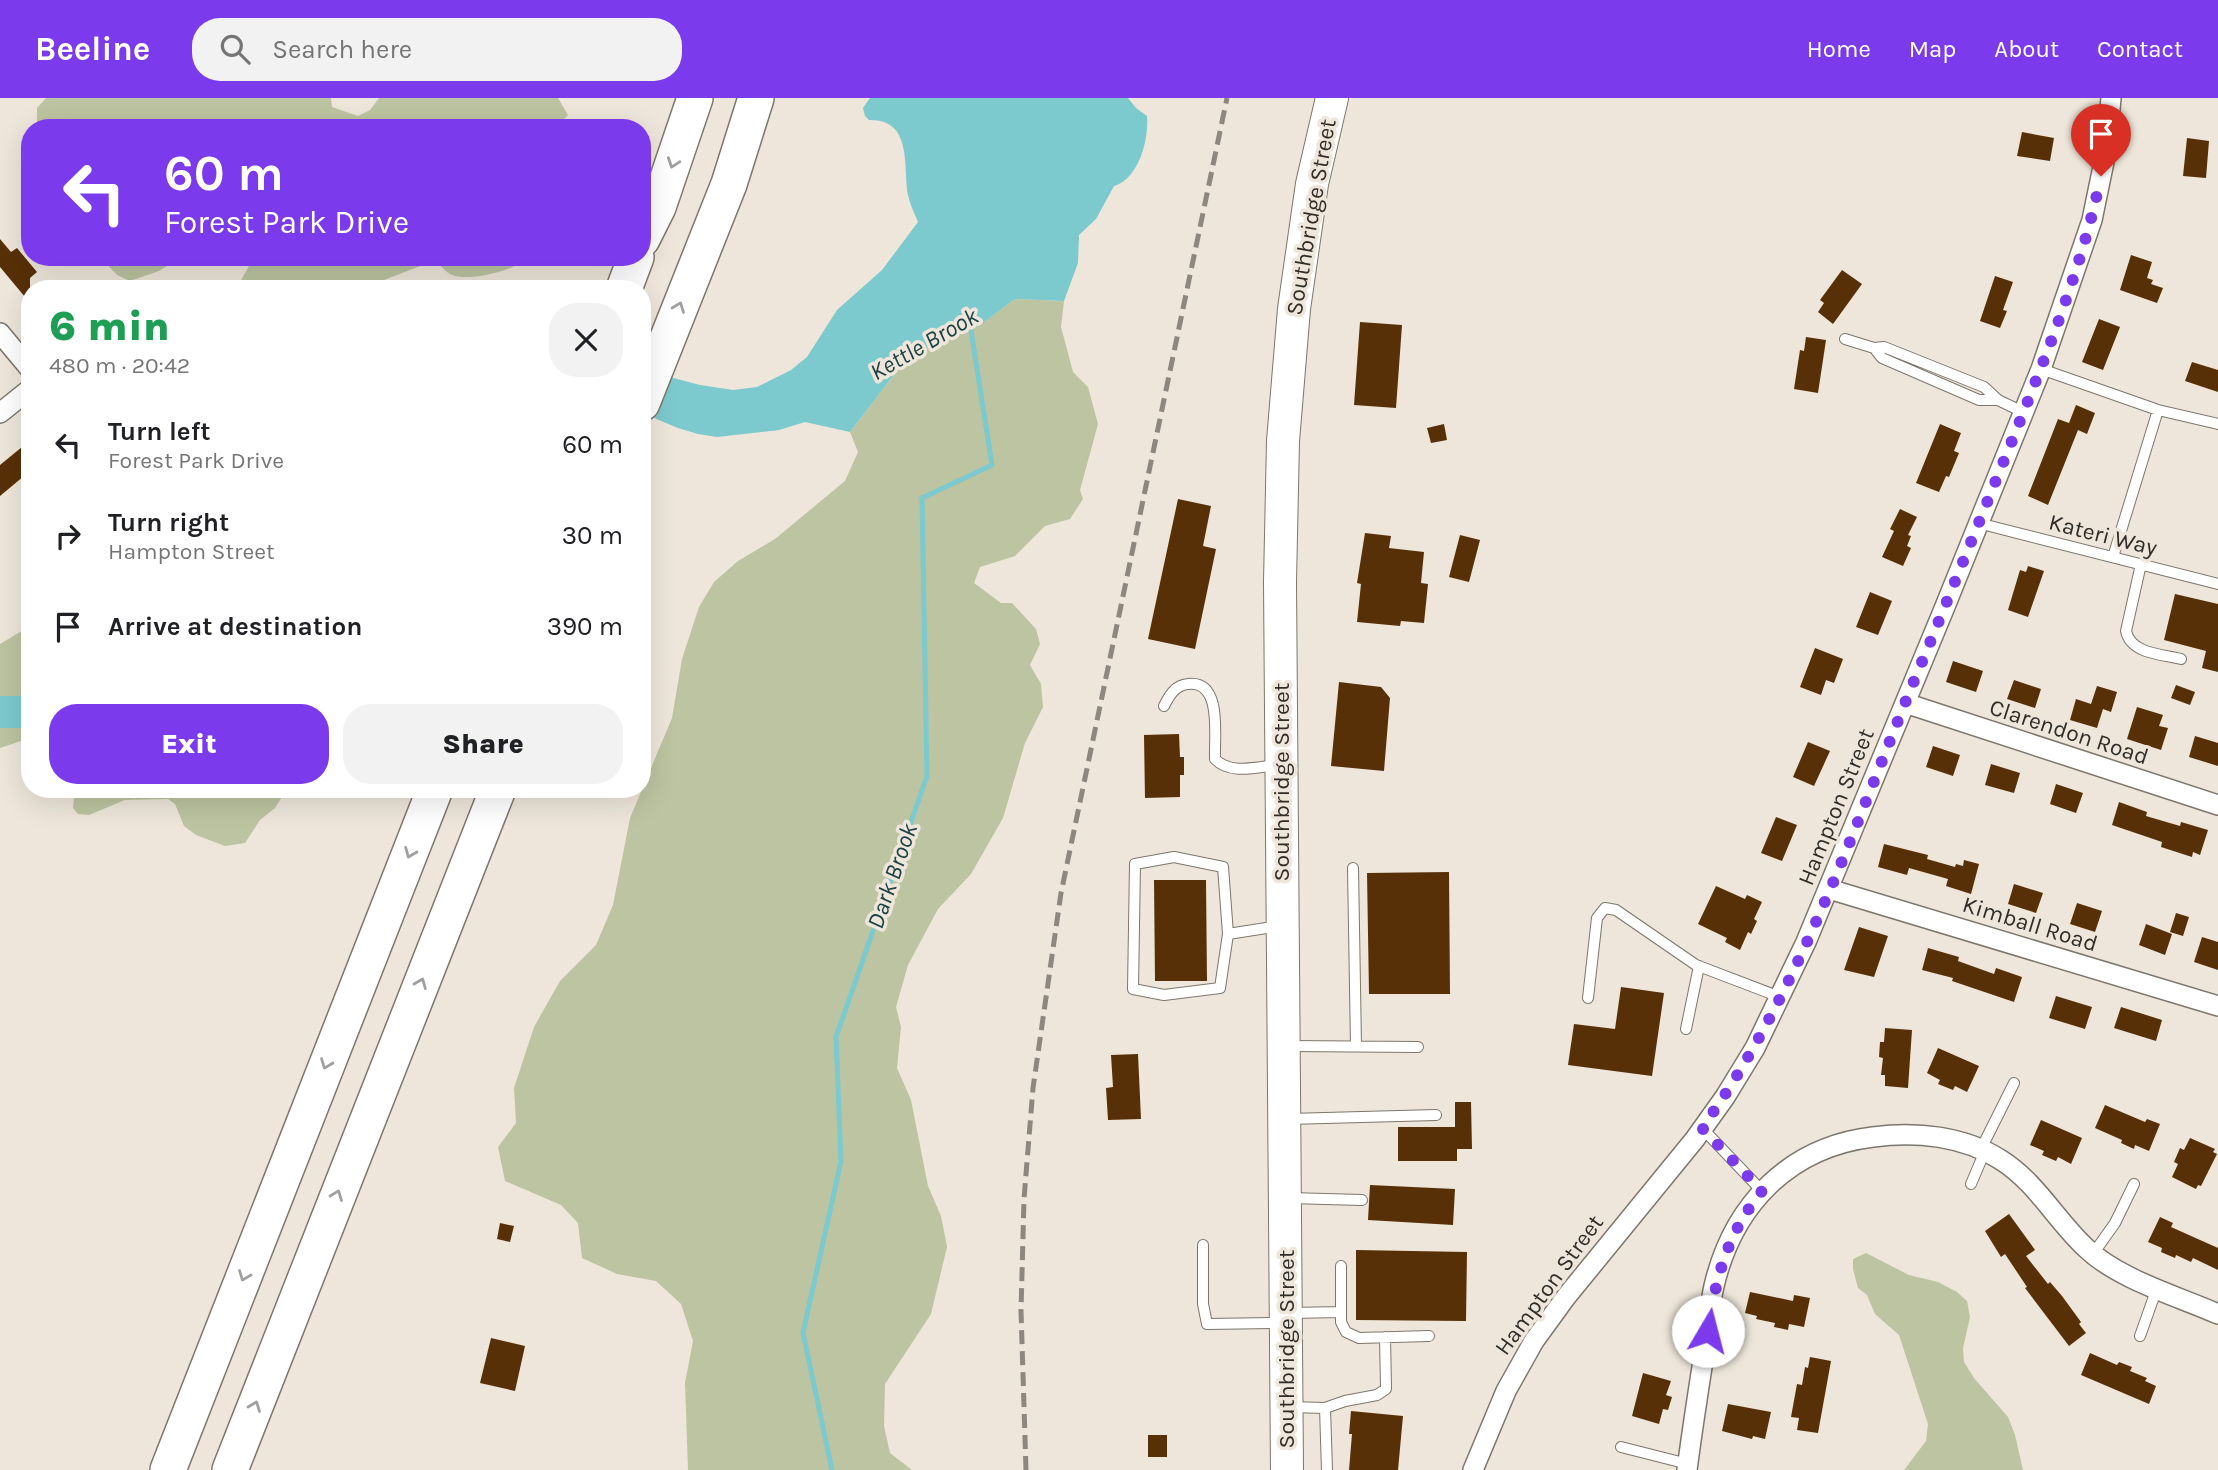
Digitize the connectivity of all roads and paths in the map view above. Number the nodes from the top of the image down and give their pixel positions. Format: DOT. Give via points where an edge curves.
graph roads {
  1 [pos="695,98"];
  2 [pos="756,98"];
  3 [pos="1332,98"];
  4 [pos="2111,98"];
  5 [pos="651,221"];
  6 [pos="0,333"];
  7 [pos="1845,339"];
  8 [pos="21,358"];
  9 [pos="2041,369"];
  10 [pos="651,379"];
  11 [pos="21,396"];
  12 [pos="2158,410"];
  13 [pos="2023,412"];
  14 [pos="0,413"];
  15 [pos="2218,424"];
  16 [pos="1979,523"];
  17 [pos="2113,557"];
  18 [pos="2141,565"];
  19 [pos="2218,584"];
  20 [pos="2181,659"];
  21 [pos="1905,703"];
  22 [pos="1164,706"];
  23 [pos="1281,765"];
  24 [pos="431,798"];
  25 [pos="494,798"];
  26 [pos="2218,805"];
  27 [pos="1353,868"];
  28 [pos="1829,889"];
  29 [pos="1283,925"];
  30 [pos="1228,934"];
  31 [pos="1699,966"];
  32 [pos="1588,998"];
  33 [pos="1780,998"];
  34 [pos="2218,1006"];
  35 [pos="1686,1029"];
  36 [pos="1284,1046"];
  37 [pos="1356,1046"];
  38 [pos="1418,1047"];
  39 [pos="2014,1083"];
  40 [pos="1436,1115"];
  41 [pos="1284,1119"];
  42 [pos="1702,1128"];
  43 [pos="1983,1150"];
  44 [pos="1971,1184"];
  45 [pos="2134,1184"];
  46 [pos="1762,1191"];
  47 [pos="1285,1198"];
  48 [pos="1362,1200"];
  49 [pos="1203,1245"];
  50 [pos="2093,1254"];
  51 [pos="1341,1266"];
  52 [pos="2157,1287"];
  53 [pos="1341,1312"];
  54 [pos="2218,1314"];
  55 [pos="1286,1318"];
  56 [pos="1429,1336"];
  57 [pos="2140,1336"];
  58 [pos="1385,1337"];
  59 [pos="1286,1407"];
  60 [pos="1325,1408"];
  61 [pos="1621,1447"];
  62 [pos="1687,1467"];
  63 [pos="168,1470"];
  64 [pos="230,1470"];
  65 [pos="1287,1470"];
  66 [pos="1327,1470"];
  67 [pos="1473,1470"];
  1 -- 5 [label="highway, one-way"];
  10 -- 2 [label="highway, one-way" via="729,184"];
  3 -- 23 [label="main road, Southbridge Street" via="1312,184 1294,309 1283,441"];
  4 -- 9 [label="street, Hampton Street" via="2092,220"];
  6 -- 8 [label="street"];
  7 -- 13 [label="lane" via="1874,348 1882,358 1979,400 1998,400"];
  9 -- 12 [label="lane"];
  9 -- 13 [label="street, Hampton Street"];
  11 -- 14 [label="street"];
  12 -- 15 [label="lane"];
  12 -- 17 [label="lane"];
  13 -- 16 [label="street, Hampton Street"];
  16 -- 17 [label="lane, Kateri Way"];
  16 -- 21 [label="street, Hampton Street"];
  17 -- 18 [label="lane, Kateri Way"];
  18 -- 19 [label="lane, Kateri Way"];
  18 -- 20 [label="lane" via="2126,631 2128,641 2136,648"];
  21 -- 26 [label="street, Clarendon Road"];
  21 -- 28 [label="street, Hampton Street"];
  22 -- 23 [label="lane" via="1179,686 1199,685 1214,707 1214,759 1220,765 1234,769"];
  23 -- 29 [label="main road, Southbridge Street"];
  24 -- 63 [label="highway, one-way"];
  64 -- 25 [label="highway, one-way"];
  27 -- 37 [label="lane"];
  28 -- 33 [label="street, Hampton Street"];
  28 -- 34 [label="street, Kimball Road"];
  29 -- 30 [label="lane"];
  29 -- 36 [label="main road, Southbridge Street"];
  30 -- 30 [label="lane" via="1223,867 1174,857 1135,864 1133,989 1164,995 1220,988"];
  31 -- 32 [label="lane" via="1616,910 1605,908 1597,918"];
  31 -- 33 [label="lane"];
  31 -- 35 [label="lane"];
  33 -- 42 [label="street, Hampton Street" via="1740,1075"];
  36 -- 37 [label="lane"];
  36 -- 41 [label="main road, Southbridge Street"];
  37 -- 38 [label="lane"];
  39 -- 43 [label="lane"];
  40 -- 41 [label="lane"];
  41 -- 47 [label="main road, Southbridge Street"];
  42 -- 46 [label="lane"];
  42 -- 67 [label="street, Hampton Street" via="1534,1341 1506,1391"];
  43 -- 44 [label="lane"];
  43 -- 46 [label="street" via="1920,1135 1865,1138 1805,1158"];
  43 -- 50 [label="street" via="2016,1171"];
  45 -- 50 [label="lane"];
  46 -- 62 [label="street" via="1732,1236 1714,1286"];
  47 -- 48 [label="lane"];
  47 -- 55 [label="main road, Southbridge Street"];
  49 -- 55 [label="lane" via="1207,1324"];
  50 -- 52 [label="street"];
  51 -- 53 [label="lane"];
  52 -- 54 [label="street"];
  52 -- 57 [label="lane"];
  53 -- 55 [label="lane"];
  53 -- 58 [label="lane" via="1346,1332 1359,1338"];
  55 -- 59 [label="main road, Southbridge Street"];
  56 -- 58 [label="lane"];
  58 -- 60 [label="lane" via="1386,1389"];
  59 -- 60 [label="lane"];
  59 -- 65 [label="main road, Southbridge Street"];
  60 -- 66 [label="lane"];
  61 -- 62 [label="lane"];
}
